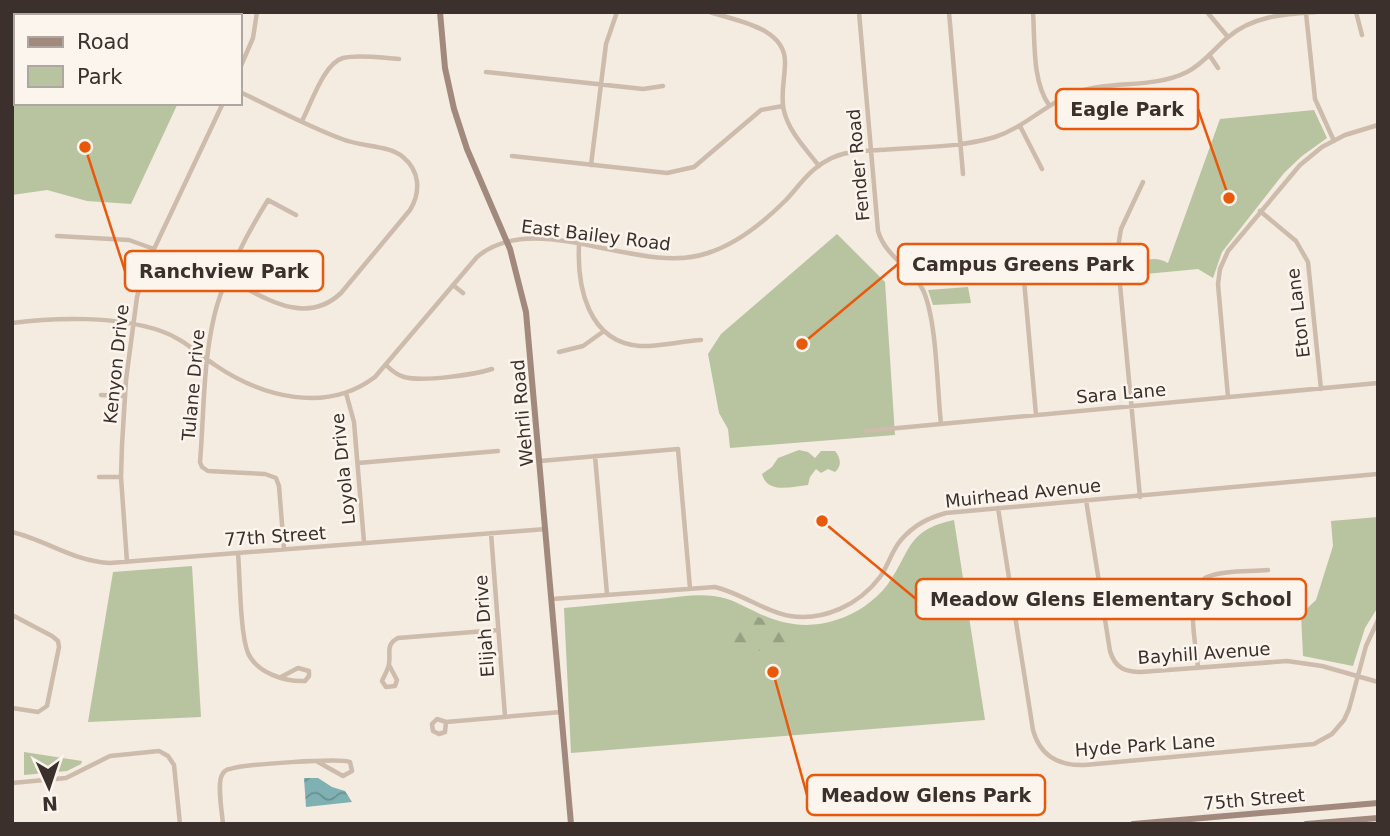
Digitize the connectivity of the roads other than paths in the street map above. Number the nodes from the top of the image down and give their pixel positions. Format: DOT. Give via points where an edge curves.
graph roads {
  1 [pos="257,12"];
  2 [pos="440,12"];
  3 [pos="617,12"];
  4 [pos="710,12"];
  5 [pos="859,12"];
  6 [pos="949,12"];
  7 [pos="1033,12"];
  8 [pos="1207,12"];
  9 [pos="1316,12"];
  10 [pos="1356,12"];
  11 [pos="1306,13"];
  12 [pos="1273,14"];
  13 [pos="1362,35"];
  14 [pos="1228,37"];
  15 [pos="1210,56"];
  16 [pos="399,59"];
  17 [pos="242,63"];
  18 [pos="1218,68"];
  19 [pos="486,72"];
  20 [pos="600,85"];
  21 [pos="663,86"];
  22 [pos="242,93"];
  23 [pos="222,105"];
  24 [pos="1049,105"];
  25 [pos="783,106"];
  26 [pos="302,121"];
  27 [pos="1378,125"];
  28 [pos="1020,126"];
  29 [pos="1334,141"];
  30 [pos="960,143"];
  31 [pos="871,151"];
  32 [pos="512,156"];
  33 [pos="591,165"];
  34 [pos="819,166"];
  35 [pos="1042,169"];
  36 [pos="963,174"];
  37 [pos="1143,182"];
  38 [pos="1260,211"];
  39 [pos="296,215"];
  40 [pos="57,236"];
  41 [pos="507,240"];
  42 [pos="579,245"];
  43 [pos="154,249"];
  44 [pos="228,279"];
  45 [pos="1024,280"];
  46 [pos="453,285"];
  47 [pos="463,293"];
  48 [pos="12,323"];
  49 [pos="133,325"];
  50 [pos="604,331"];
  51 [pos="701,340"];
  52 [pos="559,352"];
  53 [pos="208,360"];
  54 [pos="386,365"];
  55 [pos="492,369"];
  56 [pos="1378,383"];
  57 [pos="1321,388"];
  58 [pos="346,393"];
  59 [pos="101,395"];
  60 [pos="125,396"];
  61 [pos="1228,397"];
  62 [pos="1132,406"];
  63 [pos="1036,415"];
  64 [pos="941,424"];
  65 [pos="866,431"];
  66 [pos="498,451"];
  67 [pos="595,456"];
  68 [pos="540,461"];
  69 [pos="358,463"];
  70 [pos="1378,474"];
  71 [pos="99,477"];
  72 [pos="121,477"];
  73 [pos="1140,497"];
  74 [pos="1086,500"];
  75 [pos="998,508"];
  76 [pos="546,529"];
  77 [pos="12,532"];
  78 [pos="491,533"];
  79 [pos="364,542"];
  80 [pos="284,550"];
  81 [pos="238,553"];
  82 [pos="128,562"];
  83 [pos="1268,570"];
  84 [pos="1192,580"];
  85 [pos="1198,585"];
  86 [pos="690,588"];
  87 [pos="607,594"];
  88 [pos="552,599"];
  89 [pos="12,615"];
  90 [pos="1378,620"];
  91 [pos="498,630"];
  92 [pos="389,665"];
  93 [pos="1119,667"];
  94 [pos="1198,667"];
  95 [pos="1114,675"];
  96 [pos="1357,675"];
  97 [pos="281,677"];
  98 [pos="1378,682"];
  99 [pos="12,708"];
  100 [pos="561,712"];
  101 [pos="505,716"];
  102 [pos="446,722"];
  103 [pos="318,762"];
  104 [pos="12,783"];
  105 [pos="1378,803"];
  106 [pos="1378,818"];
  107 [pos="180,824"];
  108 [pos="223,824"];
  109 [pos="571,824"];
  110 [pos="1133,824"];
  111 [pos="1306,824"];
  1 -- 17 [label="street"];
  2 -- 41 [label="street, Wehrli Road" via="454,109"];
  3 -- 20 [label="street"];
  4 -- 25 [label="street" via="765,31 778,41 786,62"];
  5 -- 31 [label="street, Fender Road"];
  6 -- 30 [label="street"];
  7 -- 24 [label="street" via="1039,81"];
  8 -- 14 [label="street"];
  9 -- 11 [label="street, East Bailey Road"];
  10 -- 13 [label="street"];
  11 -- 12 [label="street, East Bailey Road"];
  11 -- 29 [label="street" via="1315,99"];
  12 -- 14 [label="street, East Bailey Road"];
  14 -- 15 [label="street, East Bailey Road"];
  15 -- 18 [label="street"];
  15 -- 24 [label="street, East Bailey Road" via="1176,77 1098,87"];
  16 -- 26 [label="street" via="337,60"];
  19 -- 20 [label="street"];
  20 -- 21 [label="street"];
  20 -- 33 [label="street"];
  22 -- 26 [label="street"];
  23 -- 43 [label="street, Kenyon Drive"];
  24 -- 28 [label="street, East Bailey Road"];
  25 -- 33 [label="street" via="761,110 686,171"];
  25 -- 34 [label="street" via="791,128"];
  26 -- 44 [label="street" via="356,145 405,158 418,185 414,205 341,293 320,307 287,307"];
  27 -- 29 [label="street"];
  28 -- 30 [label="street, East Bailey Road"];
  28 -- 35 [label="street"];
  29 -- 38 [label="street" via="1300,165"];
  30 -- 31 [label="street, East Bailey Road"];
  30 -- 36 [label="street"];
  31 -- 34 [label="street, East Bailey Road" via="835,156"];
  31 -- 64 [label="street, Fender Road" via="879,236 919,284 929,307"];
  32 -- 33 [label="street"];
  34 -- 42 [label="street, East Bailey Road" via="762,220 693,258 667,259"];
  37 -- 62 [label="street" via="1117,245"];
  38 -- 57 [label="street, Eton Lane" via="1296,241 1308,262"];
  38 -- 61 [label="street" via="1228,251 1219,275"];
  39 -- 44 [label="street, Tulane Drive" via="268,200"];
  40 -- 43 [label="street" via="129,240"];
  41 -- 42 [label="street, East Bailey Road"];
  41 -- 46 [label="street, East Bailey Road" via="483,252"];
  41 -- 68 [label="street, Wehrli Road" via="526,312"];
  42 -- 50 [label="street" via="582,292"];
  43 -- 49 [label="street, Kenyon Drive" via="139,290"];
  44 -- 53 [label="street, Tulane Drive" via="214,315"];
  45 -- 45 [label="street" via="1034,274 1035,267 1032,260 1021,257 1011,268"];
  45 -- 63 [label="street"];
  46 -- 47 [label="street"];
  46 -- 54 [label="street, East Bailey Road"];
  48 -- 49 [label="street, East Bailey Road" via="77,318"];
  49 -- 53 [label="street, East Bailey Road" via="170,334"];
  49 -- 60 [label="street, Kenyon Drive"];
  50 -- 51 [label="street" via="643,346"];
  50 -- 52 [label="street" via="583,346"];
  53 -- 58 [label="street, East Bailey Road" via="247,383 280,394 312,399"];
  53 -- 80 [label="street, Tulane Drive" via="201,464 208,471 276,478"];
  54 -- 55 [label="street" via="412,378"];
  54 -- 58 [label="street, East Bailey Road" via="368,382"];
  56 -- 57 [label="street, Sara Lane"];
  57 -- 61 [label="street, Sara Lane"];
  58 -- 69 [label="street, Loyola Drive" via="354,416"];
  59 -- 60 [label="street"];
  60 -- 72 [label="street, Kenyon Drive"];
  61 -- 62 [label="street, Sara Lane"];
  62 -- 63 [label="street, Sara Lane"];
  62 -- 73 [label="street"];
  63 -- 64 [label="street, Sara Lane"];
  64 -- 65 [label="street, Sara Lane"];
  66 -- 69 [label="street"];
  67 -- 68 [label="street"];
  67 -- 86 [label="street" via="678,449"];
  67 -- 87 [label="street"];
  68 -- 76 [label="street, Wehrli Road"];
  69 -- 79 [label="street, Loyola Drive"];
  70 -- 73 [label="street, Muirhead Avenue"];
  71 -- 72 [label="street"];
  72 -- 82 [label="street, Kenyon Drive"];
  73 -- 74 [label="street, Muirhead Avenue"];
  74 -- 75 [label="street, Muirhead Avenue"];
  74 -- 93 [label="street, Bayhill Avenue" via="1110,651"];
  75 -- 86 [label="street, Muirhead Avenue" via="946,513 921,522 899,541 868,591 839,610 821,615 788,616 728,590"];
  75 -- 96 [label="street, Hyde Park Lane" via="1033,730 1042,751 1053,760 1076,765 1314,744 1344,720"];
  76 -- 78 [label="street, 77th Street"];
  76 -- 88 [label="street, Wehrli Road"];
  77 -- 82 [label="street, 77th Street" via="87,561"];
  78 -- 79 [label="street, 77th Street"];
  78 -- 91 [label="street, Elijah Drive"];
  79 -- 80 [label="street, 77th Street"];
  80 -- 81 [label="street, 77th Street"];
  81 -- 82 [label="street, 77th Street"];
  81 -- 97 [label="street" via="247,650 257,665"];
  83 -- 85 [label="street" via="1215,575"];
  84 -- 85 [label="street"];
  85 -- 94 [label="street" via="1193,605"];
  86 -- 87 [label="street, Muirhead Avenue"];
  87 -- 88 [label="street, Muirhead Avenue"];
  88 -- 100 [label="street, Wehrli Road"];
  89 -- 99 [label="street" via="52,636 59,647 47,706 38,712"];
  90 -- 96 [label="street, Hyde Park Lane"];
  91 -- 92 [label="street" via="398,638 388,649"];
  91 -- 101 [label="street, Elijah Drive"];
  92 -- 92 [label="street" via="382,681 390,688 397,680"];
  93 -- 94 [label="street, Bayhill Avenue" via="1131,672"];
  93 -- 95 [label="street"];
  94 -- 96 [label="street, Bayhill Avenue" via="1287,662"];
  96 -- 98 [label="street, Bayhill Avenue"];
  97 -- 97 [label="street" via="305,681 309,671 299,668"];
  100 -- 101 [label="street"];
  100 -- 109 [label="street, Wehrli Road"];
  101 -- 102 [label="street"];
  103 -- 103 [label="street" via="345,760 352,771 343,776"];
  103 -- 108 [label="street" via="227,770 220,783"];
  104 -- 107 [label="street" via="66,778 110,756 159,751 174,765"];
  105 -- 110 [label="street, 75th Street"];
  106 -- 111 [label="street, 75th Street"];
}
